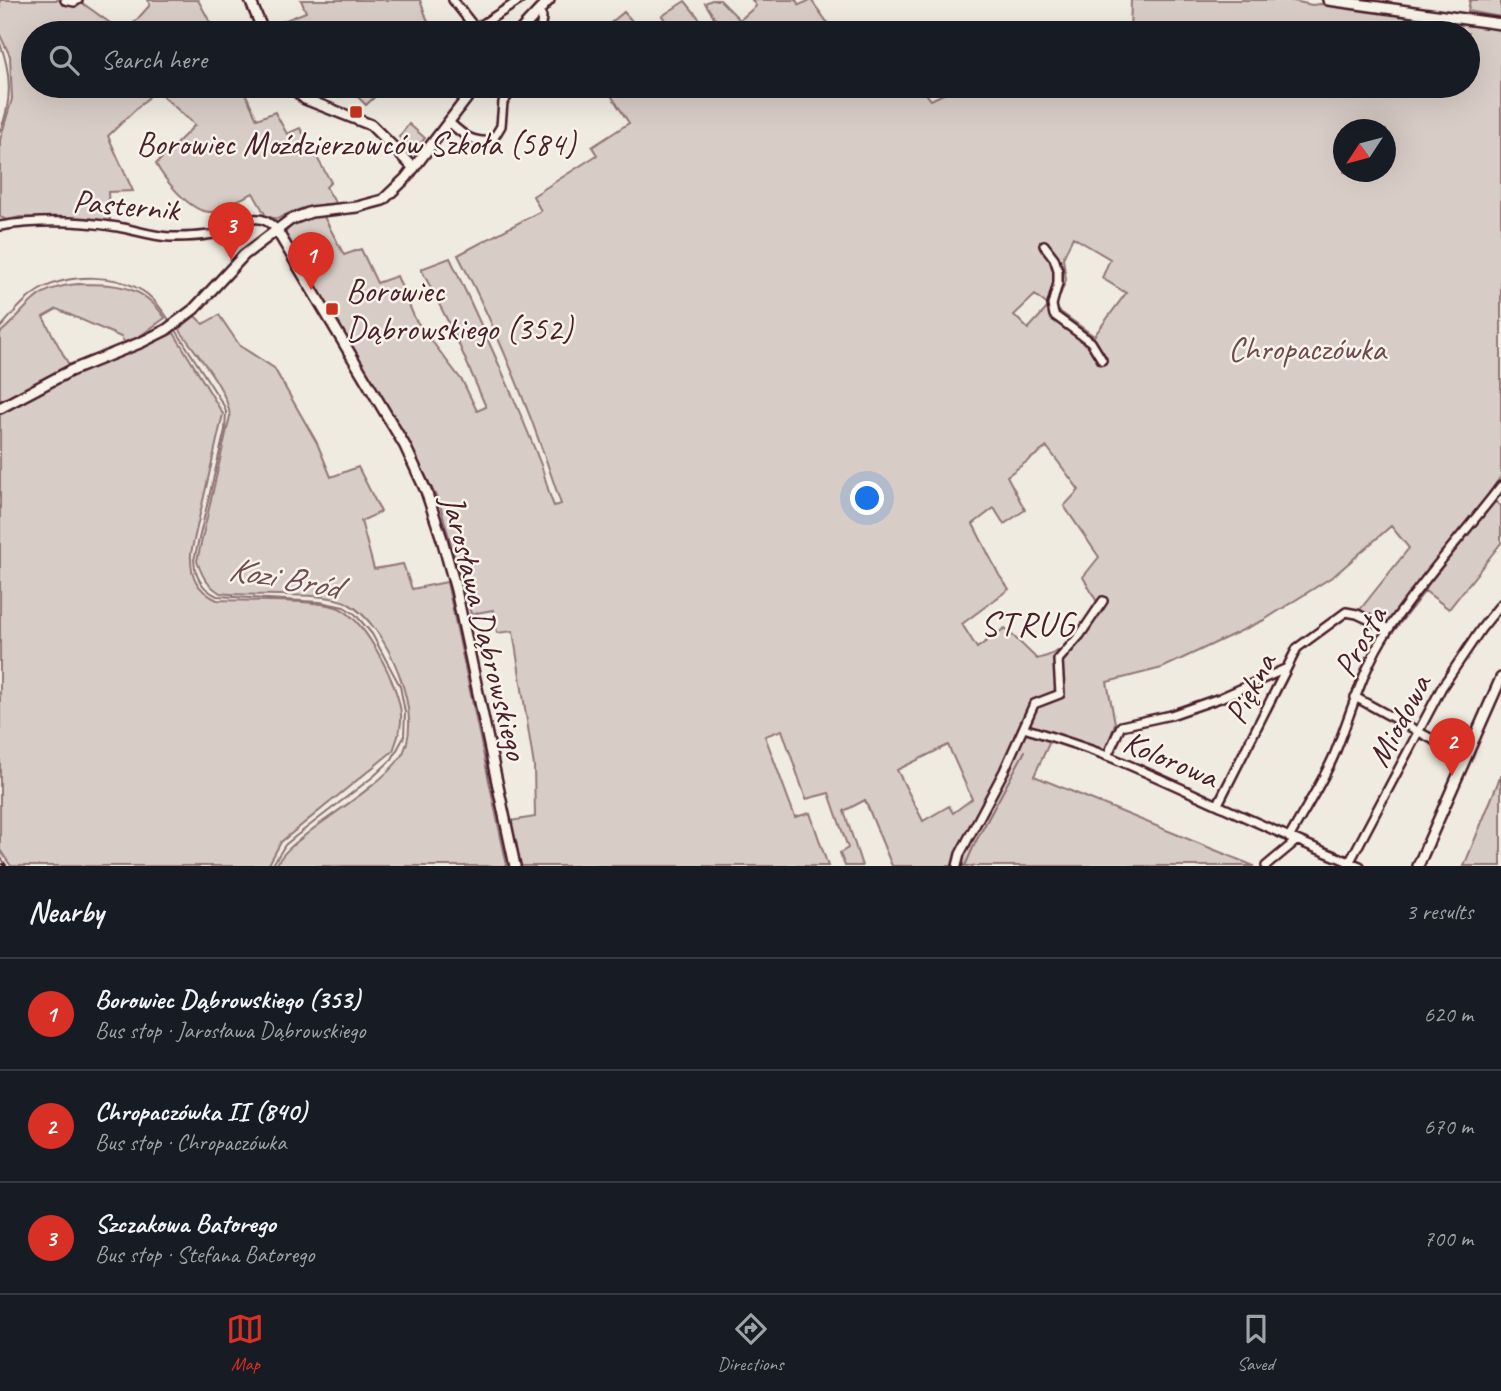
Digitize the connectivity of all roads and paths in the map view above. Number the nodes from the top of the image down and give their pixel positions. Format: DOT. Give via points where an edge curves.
graph roads {
  1 [pos="65,0"];
  2 [pos="78,0"];
  3 [pos="250,0"];
  4 [pos="453,0"];
  5 [pos="520,0"];
  6 [pos="549,0"];
  7 [pos="1328,0"];
  8 [pos="539,12"];
  9 [pos="259,21"];
  10 [pos="469,21"];
  11 [pos="491,21"];
  12 [pos="530,21"];
  13 [pos="541,21"];
  14 [pos="1479,21"];
  15 [pos="1480,21"];
  16 [pos="1501,24"];
  17 [pos="304,98"];
  18 [pos="467,98"];
  19 [pos="506,98"];
  20 [pos="449,122"];
  21 [pos="414,168"];
  22 [pos="2,224"];
  23 [pos="276,229"];
  24 [pos="1044,245"];
  25 [pos="1102,360"];
  26 [pos="0,408"];
  27 [pos="1501,486"];
  28 [pos="1494,495"];
  29 [pos="1501,501"];
  30 [pos="1103,601"];
  31 [pos="1501,604"];
  32 [pos="1389,629"];
  33 [pos="1285,668"];
  34 [pos="1501,678"];
  35 [pos="1355,697"];
  36 [pos="1024,728"];
  37 [pos="1420,732"];
  38 [pos="1107,756"];
  39 [pos="1465,757"];
  40 [pos="1218,804"];
  41 [pos="1293,840"];
  42 [pos="1349,864"];
  43 [pos="515,866"];
  44 [pos="957,866"];
  45 [pos="1266,866"];
  46 [pos="1360,866"];
  47 [pos="1418,866"];
  1 -- 2 [label="street"];
  3 -- 9 [label="street"];
  4 -- 10 [label="street"];
  5 -- 11 [label="street"];
  6 -- 8 [label="street"];
  7 -- 14 [label="street"];
  8 -- 12 [label="street"];
  8 -- 13 [label="street"];
  15 -- 16 [label="street"];
  17 -- 21 [label="street" via="371,125"];
  18 -- 20 [label="street"];
  19 -- 20 [label="street" via="492,141 466,138"];
  20 -- 21 [label="street"];
  21 -- 23 [label="street" via="378,202 305,214"];
  22 -- 23 [label="street, Pasternik" via="102,225 171,237 220,233 257,219 269,221"];
  23 -- 26 [label="street" via="166,330 70,371"];
  23 -- 43 [label="street, Jarosława Dąbrowskiego" via="405,446 426,491 456,590"];
  24 -- 25 [label="street" via="1058,270 1054,315 1091,342"];
  27 -- 28 [label="street, Prosta"];
  28 -- 29 [label="street"];
  28 -- 32 [label="street, Prosta"];
  30 -- 36 [label="street" via="1058,660 1059,694 1034,704"];
  31 -- 37 [label="street, Miodowa" via="1442,687"];
  32 -- 33 [label="street, Piękna" via="1346,612 1297,648"];
  32 -- 35 [label="street, Prosta"];
  33 -- 38 [label="street" via="1220,698 1121,726"];
  33 -- 40 [label="street, Piękna"];
  34 -- 39 [label="street"];
  35 -- 37 [label="street"];
  35 -- 41 [label="street, Prosta" via="1334,755"];
  36 -- 38 [label="street, Kolorowa"];
  36 -- 44 [label="street"];
  37 -- 39 [label="street"];
  37 -- 42 [label="street, Miodowa"];
  38 -- 40 [label="street, Kolorowa"];
  39 -- 47 [label="street"];
  40 -- 41 [label="street, Kolorowa"];
  41 -- 42 [label="street, Kolorowa"];
  41 -- 45 [label="street"];
  42 -- 46 [label="street, Kolorowa"];
}
